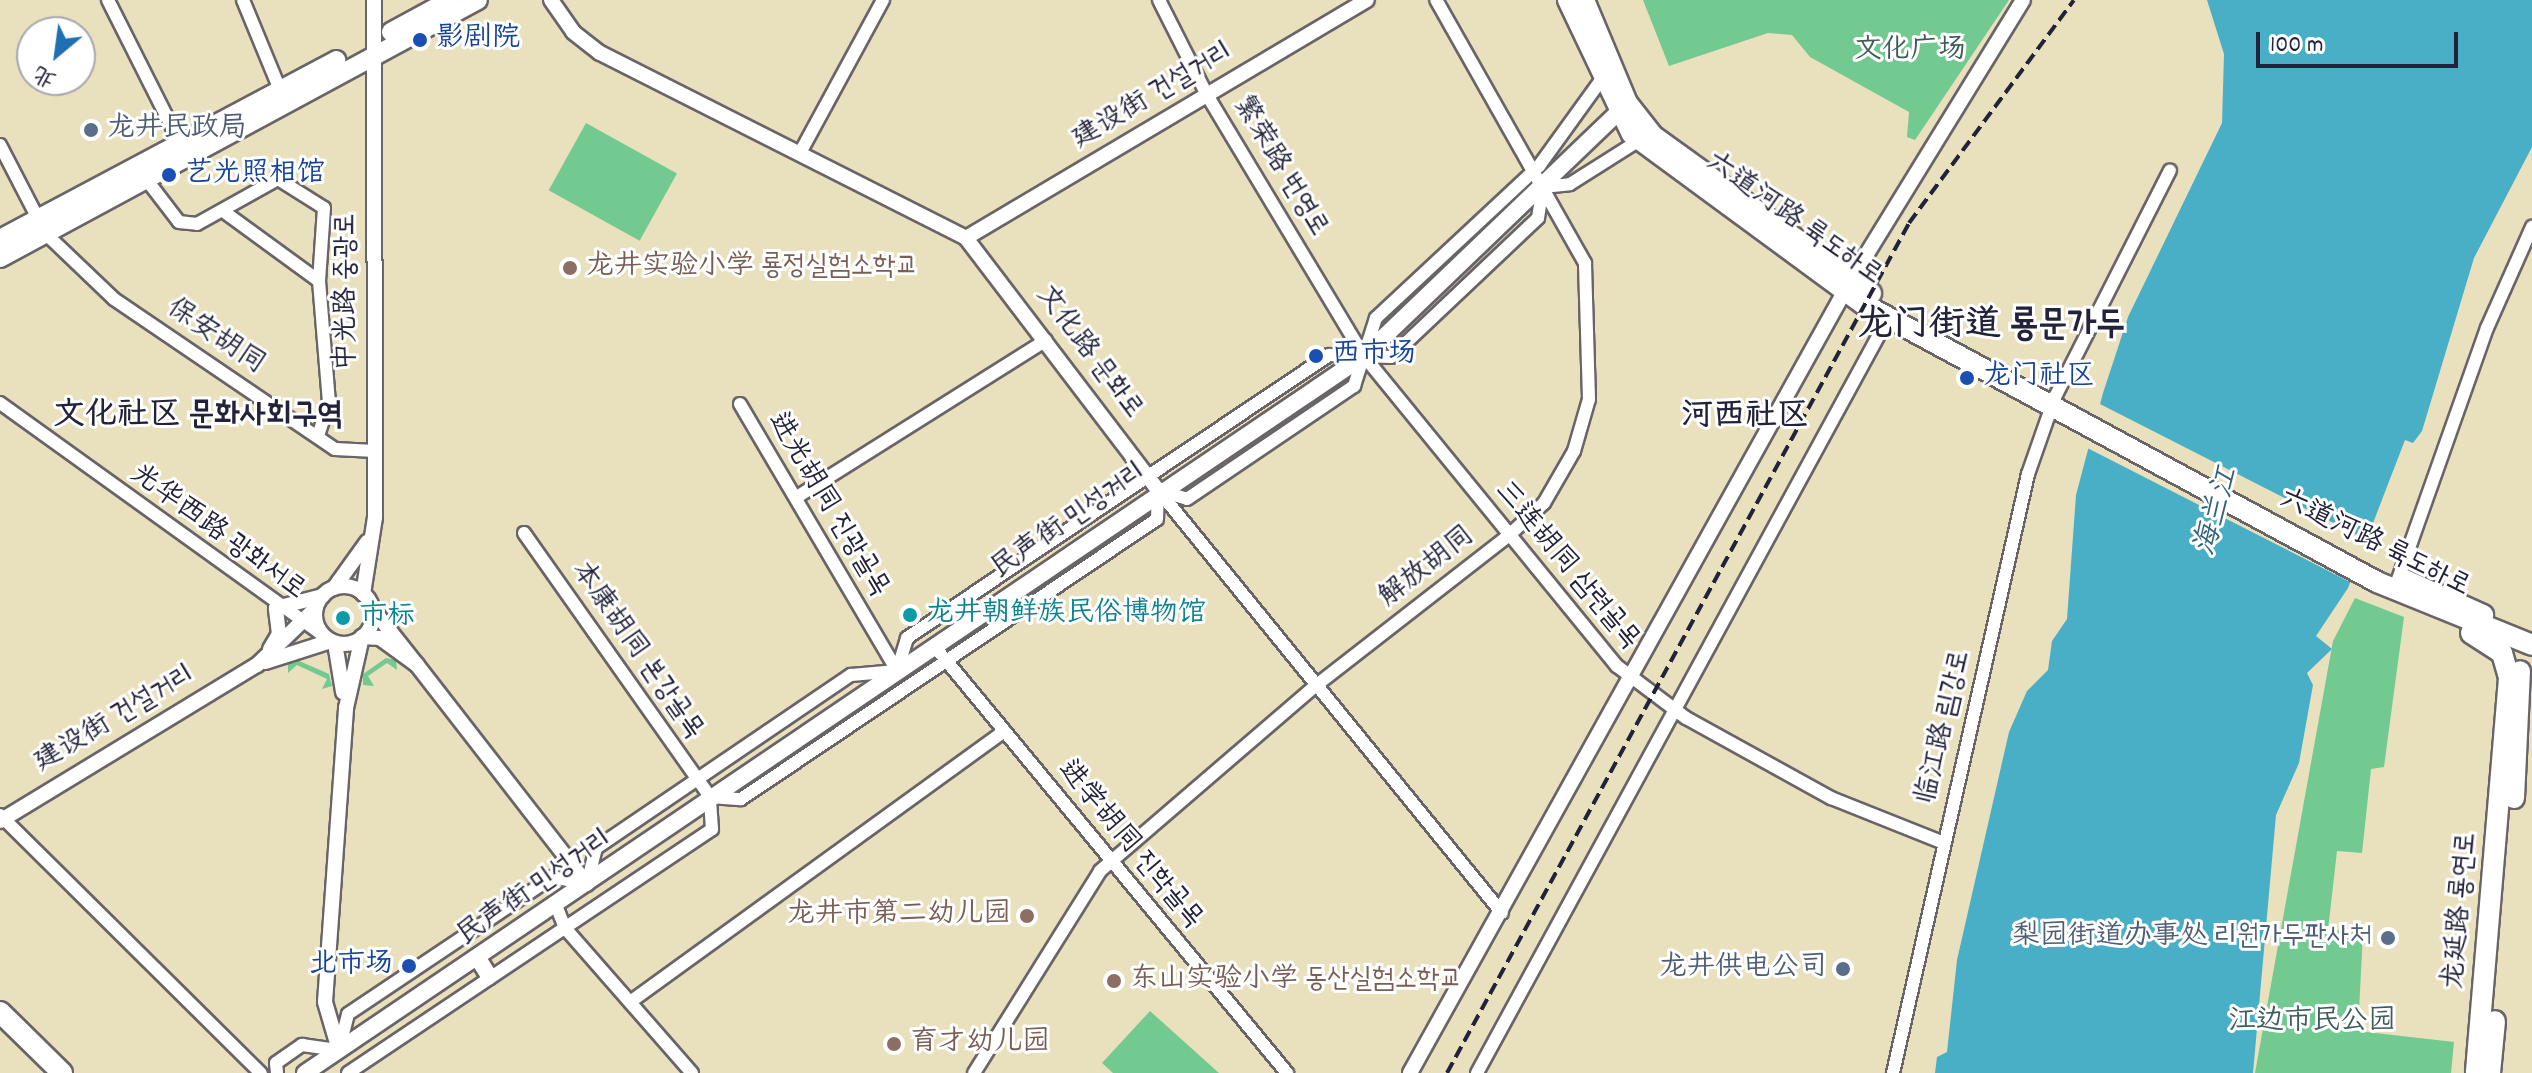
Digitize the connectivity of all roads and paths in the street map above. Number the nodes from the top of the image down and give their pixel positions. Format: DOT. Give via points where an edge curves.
graph roads {
  1 [pos="108,0"];
  2 [pos="243,0"];
  3 [pos="374,0"];
  4 [pos="450,0"];
  5 [pos="478,0"];
  6 [pos="551,0"];
  7 [pos="883,0"];
  8 [pos="1159,0"];
  9 [pos="1367,0"];
  10 [pos="1436,0"];
  11 [pos="1568,0"];
  12 [pos="1584,0"];
  13 [pos="2023,0"];
  14 [pos="373,49"];
  15 [pos="1601,80"];
  16 [pos="282,94"];
  17 [pos="1207,95"];
  18 [pos="1623,109"];
  19 [pos="1638,141"];
  20 [pos="0,145"];
  21 [pos="182,147"];
  22 [pos="801,151"];
  23 [pos="2170,170"];
  24 [pos="1533,171"];
  25 [pos="143,175"];
  26 [pos="1543,187"];
  27 [pos="223,211"];
  28 [pos="42,226"];
  29 [pos="2532,227"];
  30 [pos="966,238"];
  31 [pos="0,239"];
  32 [pos="0,258"];
  33 [pos="319,281"];
  34 [pos="1848,284"];
  35 [pos="1887,320"];
  36 [pos="1046,340"];
  37 [pos="1364,356"];
  38 [pos="0,403"];
  39 [pos="2053,403"];
  40 [pos="740,404"];
  41 [pos="318,436"];
  42 [pos="375,451"];
  43 [pos="1153,483"];
  44 [pos="797,497"];
  45 [pos="374,527"];
  46 [pos="524,533"];
  47 [pos="1507,537"];
  48 [pos="2388,580"];
  49 [pos="324,598"];
  50 [pos="367,601"];
  51 [pos="276,608"];
  52 [pos="2448,617"];
  53 [pos="2489,618"];
  54 [pos="301,625"];
  55 [pos="2532,632"];
  56 [pos="362,637"];
  57 [pos="2509,638"];
  58 [pos="333,642"];
  59 [pos="2532,645"];
  60 [pos="935,647"];
  61 [pos="946,661"];
  62 [pos="257,665"];
  63 [pos="417,665"];
  64 [pos="897,671"];
  65 [pos="1630,677"];
  66 [pos="1314,687"];
  67 [pos="1676,707"];
  68 [pos="346,708"];
  69 [pos="2529,716"];
  70 [pos="1004,731"];
  71 [pos="2512,755"];
  72 [pos="697,780"];
  73 [pos="710,797"];
  74 [pos="1,818"];
  75 [pos="1944,843"];
  76 [pos="1110,860"];
  77 [pos="587,884"];
  78 [pos="557,908"];
  79 [pos="1502,913"];
  80 [pos="565,928"];
  81 [pos="479,960"];
  82 [pos="489,976"];
  83 [pos="630,1002"];
  84 [pos="0,1012"];
  85 [pos="0,1031"];
  86 [pos="339,1050"];
  87 [pos="43,1073"];
  88 [pos="62,1073"];
  89 [pos="261,1073"];
  90 [pos="277,1073"];
  91 [pos="305,1073"];
  92 [pos="348,1073"];
  93 [pos="692,1073"];
  94 [pos="974,1073"];
  95 [pos="1287,1073"];
  96 [pos="1410,1073"];
  97 [pos="1477,1073"];
  98 [pos="1893,1073"];
  99 [pos="2476,1073"];
  100 [pos="2490,1073"];
  1 -- 21 [label="street"];
  2 -- 16 [label="street"];
  3 -- 14 [label="street, 中光路 중광로"];
  4 -- 14 [label="main road"];
  5 -- 14 [label="main road"];
  6 -- 22 [label="street, 文化路 문화로" via="573,32 600,53"];
  7 -- 22 [label="street"];
  8 -- 17 [label="street, 繁荣路 번영로"];
  9 -- 17 [label="street, 建设街 건설거리"];
  10 -- 24 [label="street, 解放胡同"];
  11 -- 15 [label="highway, 六道河路 륙도하로"];
  12 -- 18 [label="highway, 六道河路 륙도하로"];
  13 -- 34 [label="street"];
  14 -- 16 [label="main road"];
  14 -- 42 [label="street, 中光路 중광로"];
  15 -- 18 [label="highway, 六道河路 륙도하로"];
  15 -- 24 [label="street"];
  16 -- 21 [label="main road"];
  17 -- 30 [label="street, 建设街 건설거리"];
  17 -- 37 [label="street, 繁荣路 번영로"];
  18 -- 19 [label="highway, 六道河路 륙도하로"];
  18 -- 26 [label="main road, 民声街 민성거리"];
  18 -- 34 [label="highway, 六道河路 륙도하로" via="1673,153"];
  19 -- 26 [label="street" via="1570,184"];
  19 -- 34 [label="highway, 六道河路 륙도하로"];
  20 -- 28 [label="street, 保安胡同"];
  21 -- 25 [label="main road"];
  21 -- 28 [label="main road"];
  22 -- 30 [label="street, 文化路 문화로"];
  23 -- 39 [label="street, 临江路 림강로"];
  24 -- 26 [label="street, 解放胡同"];
  24 -- 37 [label="street" via="1376,318"];
  25 -- 27 [label="street" via="179,222 197,224"];
  25 -- 28 [label="main road"];
  26 -- 37 [label="main road, 民声街 민성거리"];
  26 -- 47 [label="street, 解放胡同" via="1585,263 1589,399 1558,482"];
  27 -- 33 [label="street"];
  27 -- 33 [label="street" via="278,179 324,208"];
  28 -- 31 [label="main road"];
  28 -- 32 [label="main road"];
  28 -- 41 [label="street, 保安胡同" via="114,299"];
  29 -- 48 [label="street"];
  30 -- 36 [label="street, 文化路 문화로"];
  33 -- 41 [label="street" via="329,402"];
  34 -- 35 [label="highway, 六道河路 륙도하로"];
  34 -- 39 [label="highway, 六道河路 륙도하로"];
  34 -- 65 [label="street"];
  35 -- 39 [label="highway, 六道河路 륙도하로"];
  35 -- 67 [label="street"];
  36 -- 43 [label="street, 文化路 문화로"];
  36 -- 44 [label="street"];
  37 -- 43 [label="main road, 民声街 민성거리"];
  37 -- 47 [label="street, 三连胡同 삼련골목"];
  38 -- 51 [label="street, 光华西路 광화서로"];
  39 -- 48 [label="highway, 六道河路 륙도하로"];
  39 -- 75 [label="street, 临江路 림강로" via="2019,508"];
  40 -- 44 [label="street, 进光胡同 진광골목"];
  41 -- 42 [label="street, 保安胡同" via="335,449"];
  42 -- 45 [label="street, 中光路 중광로"];
  43 -- 60 [label="main road, 民声街 민성거리"];
  43 -- 61 [label="street" via="1157,519"];
  43 -- 64 [label="street" via="907,638"];
  43 -- 66 [label="street, 文化路 문화로"];
  44 -- 64 [label="street, 进光胡同 진광골목"];
  45 -- 49 [label="street, 中光路 중광로" via="358,563"];
  45 -- 50 [label="street, 中光路 중광로"];
  46 -- 72 [label="street, 本康胡同 본강골목"];
  47 -- 65 [label="street, 三连胡同 삼련골목"];
  47 -- 66 [label="street, 解放胡同"];
  48 -- 52 [label="highway, 六道河路 륙도하로"];
  48 -- 53 [label="highway, 六道河路 륙도하로"];
  49 -- 50 [label="street"];
  49 -- 51 [label="street"];
  49 -- 54 [label="street, 中光路 중광로"];
  49 -- 58 [label="street" via="318,628"];
  50 -- 56 [label="street, 中光路 중광로"];
  50 -- 63 [label="street"];
  51 -- 54 [label="street, 光华西路 광화서로"];
  51 -- 62 [label="street" via="279,634"];
  52 -- 57 [label="highway, 六道河路 륙도하로"];
  52 -- 71 [label="highway, 龙延路 룡연로" via="2506,660"];
  53 -- 55 [label="highway, 六道河路 륙도하로"];
  53 -- 57 [label="highway"];
  54 -- 58 [label="street, 光华西路 광화서로"];
  54 -- 62 [label="street, 中光路 중광로"];
  56 -- 58 [label="street"];
  56 -- 63 [label="street" via="380,638"];
  56 -- 68 [label="street"];
  57 -- 59 [label="highway, 六道河路 륙도하로"];
  57 -- 69 [label="highway, 龙延路 룡연로"];
  58 -- 62 [label="street"];
  58 -- 68 [label="street"];
  60 -- 61 [label="street, 进学胡同 진학골목"];
  60 -- 64 [label="main road, 民声街 민성거리"];
  61 -- 70 [label="street, 进学胡同 진학골목"];
  61 -- 73 [label="street" via="741,799"];
  62 -- 74 [label="street, 建设街 건설거리"];
  63 -- 77 [label="street"];
  64 -- 72 [label="street" via="851,675"];
  64 -- 73 [label="main road, 民声街 민성거리"];
  65 -- 67 [label="street, 三连胡同 삼련골목"];
  65 -- 79 [label="street"];
  66 -- 76 [label="street, 解放胡同"];
  66 -- 79 [label="street, 文化路 문화로"];
  67 -- 75 [label="street, 三连胡同 삼련골목" via="1831,798"];
  67 -- 97 [label="street"];
  68 -- 86 [label="street" via="325,1002"];
  69 -- 71 [label="highway, 龙延路 룡연로"];
  70 -- 76 [label="street, 进学胡同 진학골목"];
  70 -- 83 [label="street"];
  71 -- 99 [label="highway, 龙延路 룡연로"];
  71 -- 100 [label="highway, 龙延路 룡연로"];
  72 -- 73 [label="street, 本康胡同 본강골목"];
  72 -- 77 [label="street" via="596,848"];
  73 -- 77 [label="main road, 民声街 민성거리"];
  73 -- 80 [label="street" via="712,829"];
  74 -- 89 [label="street"];
  75 -- 98 [label="street, 临江路 림강로"];
  76 -- 94 [label="street, 解放胡同" via="1038,961"];
  76 -- 95 [label="street, 进学胡同 진학골목"];
  77 -- 78 [label="main road, 民声街 민성거리"];
  77 -- 86 [label="street" via="553,877 348,1014"];
  78 -- 80 [label="street"];
  78 -- 81 [label="main road, 民声街 민성거리"];
  79 -- 96 [label="street"];
  80 -- 82 [label="street"];
  80 -- 83 [label="street"];
  81 -- 82 [label="main road"];
  81 -- 86 [label="main road, 民声街 민성거리"];
  82 -- 92 [label="street"];
  83 -- 93 [label="street"];
  84 -- 88 [label="highway"];
  85 -- 87 [label="highway"];
  86 -- 90 [label="street" via="302,1045 276,1063"];
  86 -- 91 [label="main road, 民声街 민성거리"];
}
